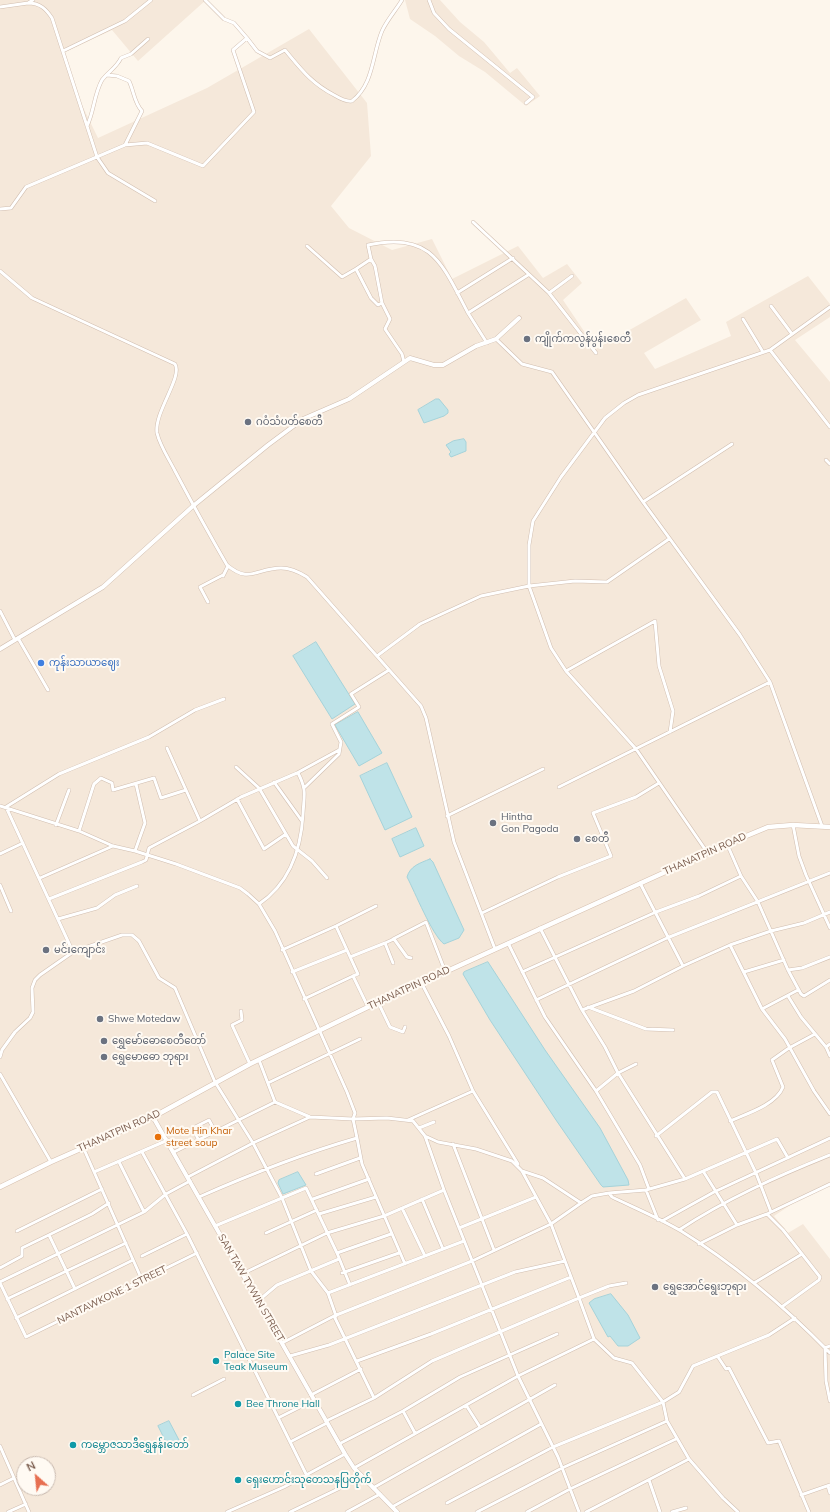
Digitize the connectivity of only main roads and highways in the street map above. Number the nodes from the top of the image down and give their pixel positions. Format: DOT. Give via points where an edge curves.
graph roads {
  1 [pos="830,827"];
  2 [pos="0,1187"];
  1 -- 2 [label="main road, THANATPIN ROAD" via="768,827 707,852 378,1002 250,1064 154,1117 83,1147"];
}
